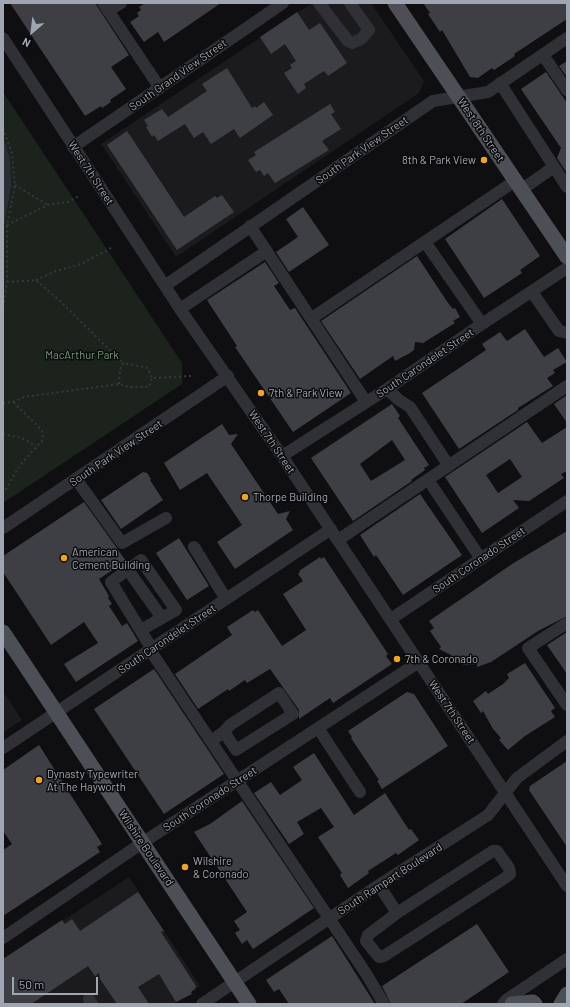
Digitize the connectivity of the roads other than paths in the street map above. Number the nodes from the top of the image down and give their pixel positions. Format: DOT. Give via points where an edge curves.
graph roads {
  1 [pos="121,3"];
  2 [pos="283,3"];
  3 [pos="319,3"];
  4 [pos="350,3"];
  5 [pos="395,3"];
  6 [pos="105,7"];
  7 [pos="3,38"];
  8 [pos="567,38"];
  9 [pos="543,55"];
  10 [pos="500,84"];
  11 [pos="160,88"];
  12 [pos="567,90"];
  13 [pos="459,97"];
  14 [pos="73,147"];
  15 [pos="554,167"];
  16 [pos="518,186"];
  17 [pos="567,187"];
  18 [pos="250,226"];
  19 [pos="425,242"];
  20 [pos="266,251"];
  21 [pos="567,257"];
  22 [pos="567,268"];
  23 [pos="166,285"];
  24 [pos="532,292"];
  25 [pos="180,309"];
  26 [pos="312,318"];
  27 [pos="482,324"];
  28 [pos="567,333"];
  29 [pos="228,376"];
  30 [pos="567,386"];
  31 [pos="387,389"];
  32 [pos="366,402"];
  33 [pos="282,456"];
  34 [pos="449,466"];
  35 [pos="76,479"];
  36 [pos="433,487"];
  37 [pos="567,501"];
  38 [pos="166,518"];
  39 [pos="3,528"];
  40 [pos="331,529"];
  41 [pos="338,540"];
  42 [pos="194,547"];
  43 [pos="481,559"];
  44 [pos="128,570"];
  45 [pos="226,599"];
  46 [pos="162,618"];
  47 [pos="391,620"];
  48 [pos="567,622"];
  49 [pos="141,630"];
  50 [pos="3,632"];
  51 [pos="151,649"];
  52 [pos="419,662"];
  53 [pos="567,705"];
  54 [pos="56,713"];
  55 [pos="318,728"];
  56 [pos="224,732"];
  57 [pos="211,741"];
  58 [pos="567,741"];
  59 [pos="3,748"];
  60 [pos="237,781"];
  61 [pos="360,792"];
  62 [pos="506,793"];
  63 [pos="142,843"];
  64 [pos="379,885"];
  65 [pos="567,886"];
  66 [pos="397,913"];
  67 [pos="330,919"];
  68 [pos="3,938"];
  69 [pos="567,960"];
  70 [pos="236,982"];
  71 [pos="567,994"];
  72 [pos="202,1004"];
  73 [pos="249,1004"];
  74 [pos="384,1004"];
  75 [pos="503,1004"];
  76 [pos="512,1004"];
  77 [pos="535,1004"];
  78 [pos="561,1004"];
  1 -- 6 [label="street"];
  2 -- 11 [label="street, South Grand View Street"];
  3 -- 4 [label="street" via="352,43 361,39 369,30"];
  5 -- 13 [label="main road, West 8th Street"];
  6 -- 11 [label="street"];
  7 -- 14 [label="street, West 7th Street"];
  8 -- 9 [label="street, South Park View Street"];
  9 -- 10 [label="street, South Park View Street"];
  9 -- 12 [label="street"];
  10 -- 13 [label="street, South Park View Street" via="488,92"];
  10 -- 15 [label="street"];
  11 -- 14 [label="street, South Grand View Street"];
  13 -- 16 [label="main road, West 8th Street"];
  13 -- 18 [label="street, South Park View Street" via="433,101"];
  14 -- 23 [label="street, West 7th Street"];
  15 -- 16 [label="street"];
  15 -- 17 [label="street"];
  16 -- 19 [label="street"];
  16 -- 21 [label="main road, West 8th Street"];
  18 -- 20 [label="street"];
  18 -- 23 [label="street, South Park View Street"];
  19 -- 26 [label="street"];
  19 -- 27 [label="street"];
  20 -- 25 [label="street"];
  20 -- 26 [label="street"];
  22 -- 24 [label="street, South Carondelet Street"];
  23 -- 25 [label="street, West 7th Street"];
  24 -- 27 [label="street, South Carondelet Street"];
  24 -- 28 [label="street" via="559,331"];
  25 -- 29 [label="street, West 7th Street"];
  26 -- 32 [label="street"];
  27 -- 31 [label="street, South Carondelet Street"];
  29 -- 33 [label="street, West 7th Street"];
  29 -- 35 [label="street, South Park View Street"];
  30 -- 34 [label="street"];
  31 -- 32 [label="street, South Carondelet Street"];
  31 -- 34 [label="street" via="410,407"];
  32 -- 33 [label="street, South Carondelet Street"];
  33 -- 40 [label="street, West 7th Street"];
  34 -- 41 [label="street"];
  35 -- 38 [label="street" via="122,543"];
  35 -- 39 [label="street, South Park View Street"];
  36 -- 43 [label="street"];
  37 -- 43 [label="street, South Coronado Street"];
  40 -- 41 [label="street, West 7th Street"];
  40 -- 45 [label="street, South Carondelet Street"];
  41 -- 47 [label="street, West 7th Street"];
  42 -- 45 [label="street"];
  43 -- 47 [label="street, South Coronado Street"];
  44 -- 46 [label="street"];
  44 -- 46 [label="street" via="142,560 176,610"];
  44 -- 49 [label="street" via="111,582"];
  45 -- 51 [label="street, South Carondelet Street"];
  46 -- 49 [label="street"];
  47 -- 52 [label="street, West 7th Street"];
  48 -- 53 [label="street" via="528,648"];
  49 -- 51 [label="street"];
  50 -- 54 [label="main road, Wilshire Boulevard"];
  51 -- 54 [label="street, South Carondelet Street"];
  51 -- 57 [label="street"];
  52 -- 55 [label="street, South Coronado Street"];
  52 -- 62 [label="street, West 7th Street"];
  54 -- 59 [label="street, South Carondelet Street"];
  54 -- 63 [label="main road, Wilshire Boulevard"];
  55 -- 60 [label="street, South Coronado Street"];
  55 -- 61 [label="street"];
  56 -- 56 [label="street" via="230,725 280,693 293,714 236,750"];
  56 -- 57 [label="street"];
  57 -- 60 [label="street"];
  58 -- 62 [label="street, South Rampart Boulevard" via="517,778"];
  60 -- 63 [label="street, South Coronado Street"];
  60 -- 67 [label="street"];
  62 -- 64 [label="street, South Rampart Boulevard" via="488,815"];
  62 -- 65 [label="street, West 7th Street"];
  63 -- 68 [label="street, South Coronado Street"];
  63 -- 70 [label="main road, Wilshire Boulevard"];
  64 -- 66 [label="street"];
  64 -- 67 [label="street, South Rampart Boulevard"];
  66 -- 66 [label="street" via="366,939 379,957 505,878 510,874 509,868 497,851 493,851"];
  67 -- 70 [label="street, South Rampart Boulevard"];
  67 -- 74 [label="street"];
  69 -- 75 [label="street"];
  70 -- 72 [label="street, South Rampart Boulevard"];
  70 -- 73 [label="main road, Wilshire Boulevard"];
  71 -- 78 [label="main road"];
  76 -- 77 [label="main road"];
}
